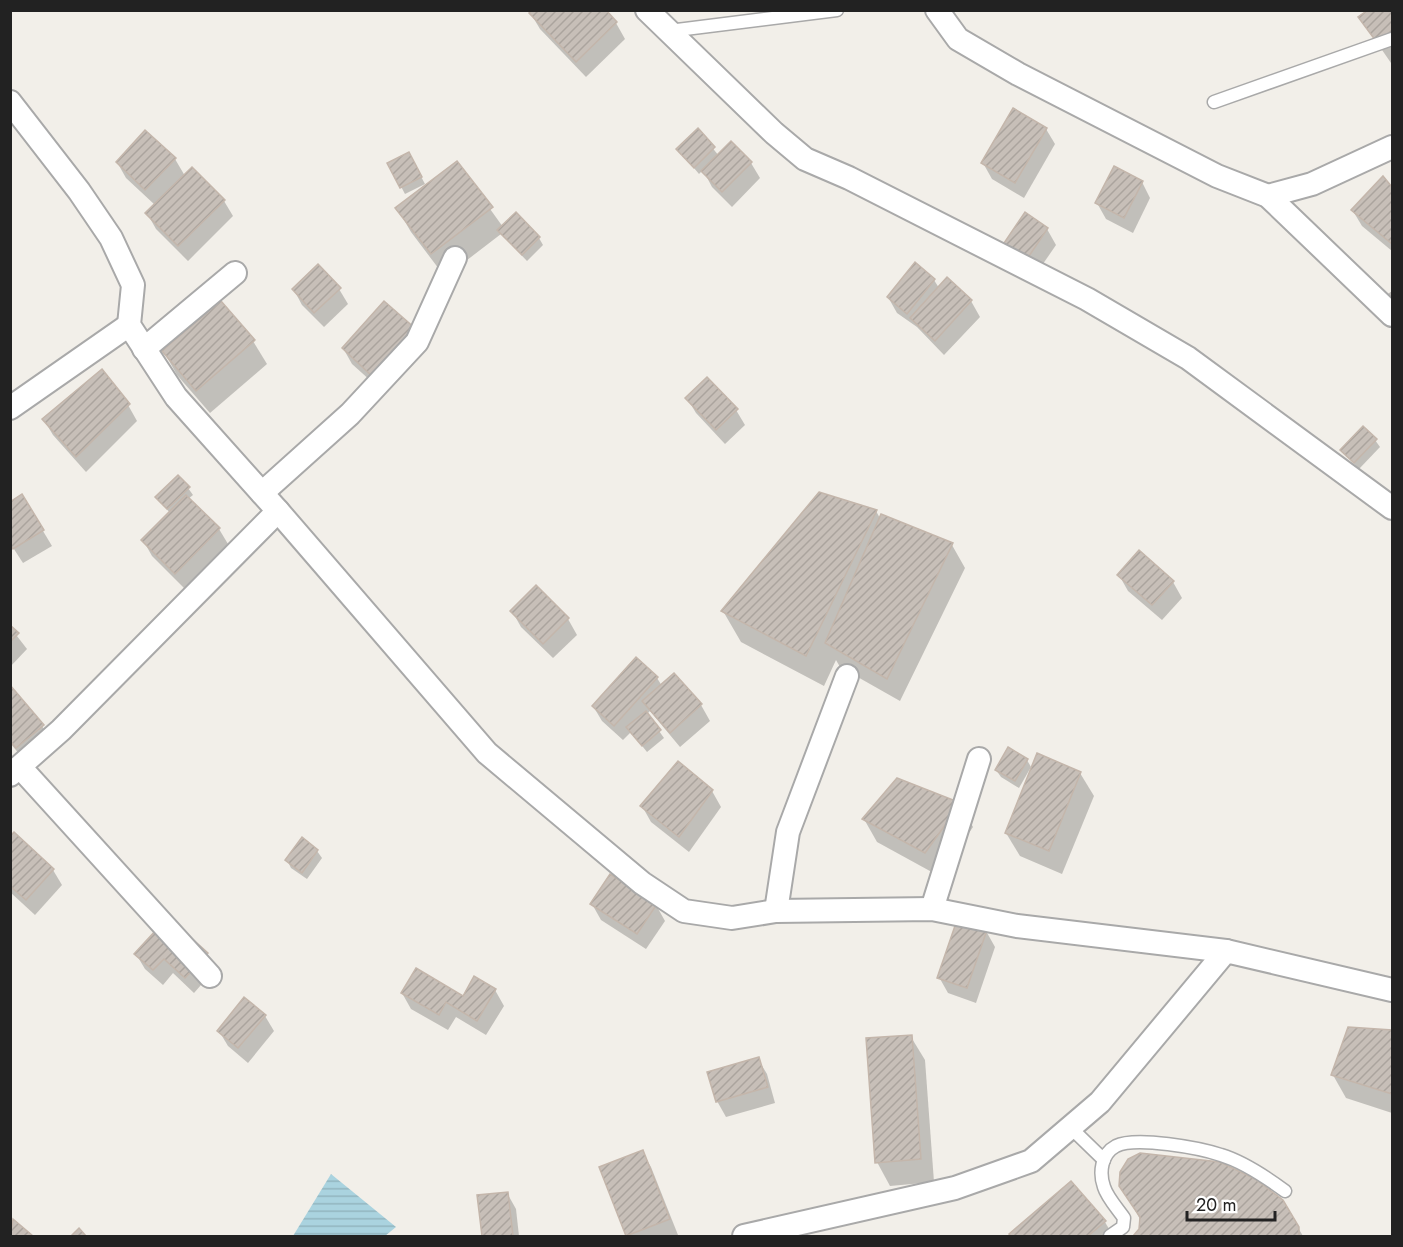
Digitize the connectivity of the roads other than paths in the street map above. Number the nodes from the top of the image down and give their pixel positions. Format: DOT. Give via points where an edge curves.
graph roads {
  1 [pos="647,10"];
  2 [pos="837,10"];
  3 [pos="937,10"];
  4 [pos="669,31"];
  5 [pos="1392,39"];
  6 [pos="10,102"];
  7 [pos="1214,102"];
  8 [pos="1392,147"];
  9 [pos="1268,196"];
  10 [pos="455,258"];
  11 [pos="235,273"];
  12 [pos="1392,315"];
  13 [pos="129,325"];
  14 [pos="144,349"];
  15 [pos="10,408"];
  16 [pos="262,493"];
  17 [pos="1392,508"];
  18 [pos="278,511"];
  19 [pos="848,676"];
  20 [pos="979,759"];
  21 [pos="15,771"];
  22 [pos="932,909"];
  23 [pos="776,911"];
  24 [pos="1226,951"];
  25 [pos="210,976"];
  26 [pos="1392,990"];
  27 [pos="1070,1127"];
  28 [pos="1104,1160"];
  29 [pos="1285,1191"];
  30 [pos="744,1236"];
  31 [pos="1110,1236"];
  1 -- 4 [label="street"];
  2 -- 4 [label="lane"];
  3 -- 9 [label="street" via="958,39 1018,74 1217,176"];
  4 -- 17 [label="street" via="805,159 1087,299 1178,352"];
  5 -- 7 [label="lane"];
  6 -- 13 [label="street" via="111,238 133,285"];
  8 -- 9 [label="street" via="1312,183"];
  9 -- 12 [label="street"];
  10 -- 16 [label="street" via="417,342 351,414"];
  11 -- 14 [label="street"];
  13 -- 14 [label="street"];
  13 -- 15 [label="street"];
  14 -- 16 [label="street" via="176,397"];
  16 -- 18 [label="street"];
  18 -- 21 [label="street" via="61,730"];
  18 -- 23 [label="street" via="487,753 642,883 684,911 732,918"];
  19 -- 23 [label="street" via="788,832"];
  20 -- 22 [label="street"];
  21 -- 25 [label="street"];
  22 -- 23 [label="street"];
  22 -- 24 [label="street" via="1017,926"];
  24 -- 26 [label="street"];
  24 -- 27 [label="street" via="1100,1102"];
  27 -- 28 [label="lane"];
  27 -- 30 [label="street" via="1031,1161 955,1188"];
  28 -- 29 [label="lane" via="1116,1146 1140,1142 1194,1149 1222,1155 1265,1176"];
  28 -- 31 [label="lane" via="1104,1189 1124,1218 1122,1227"];
}
